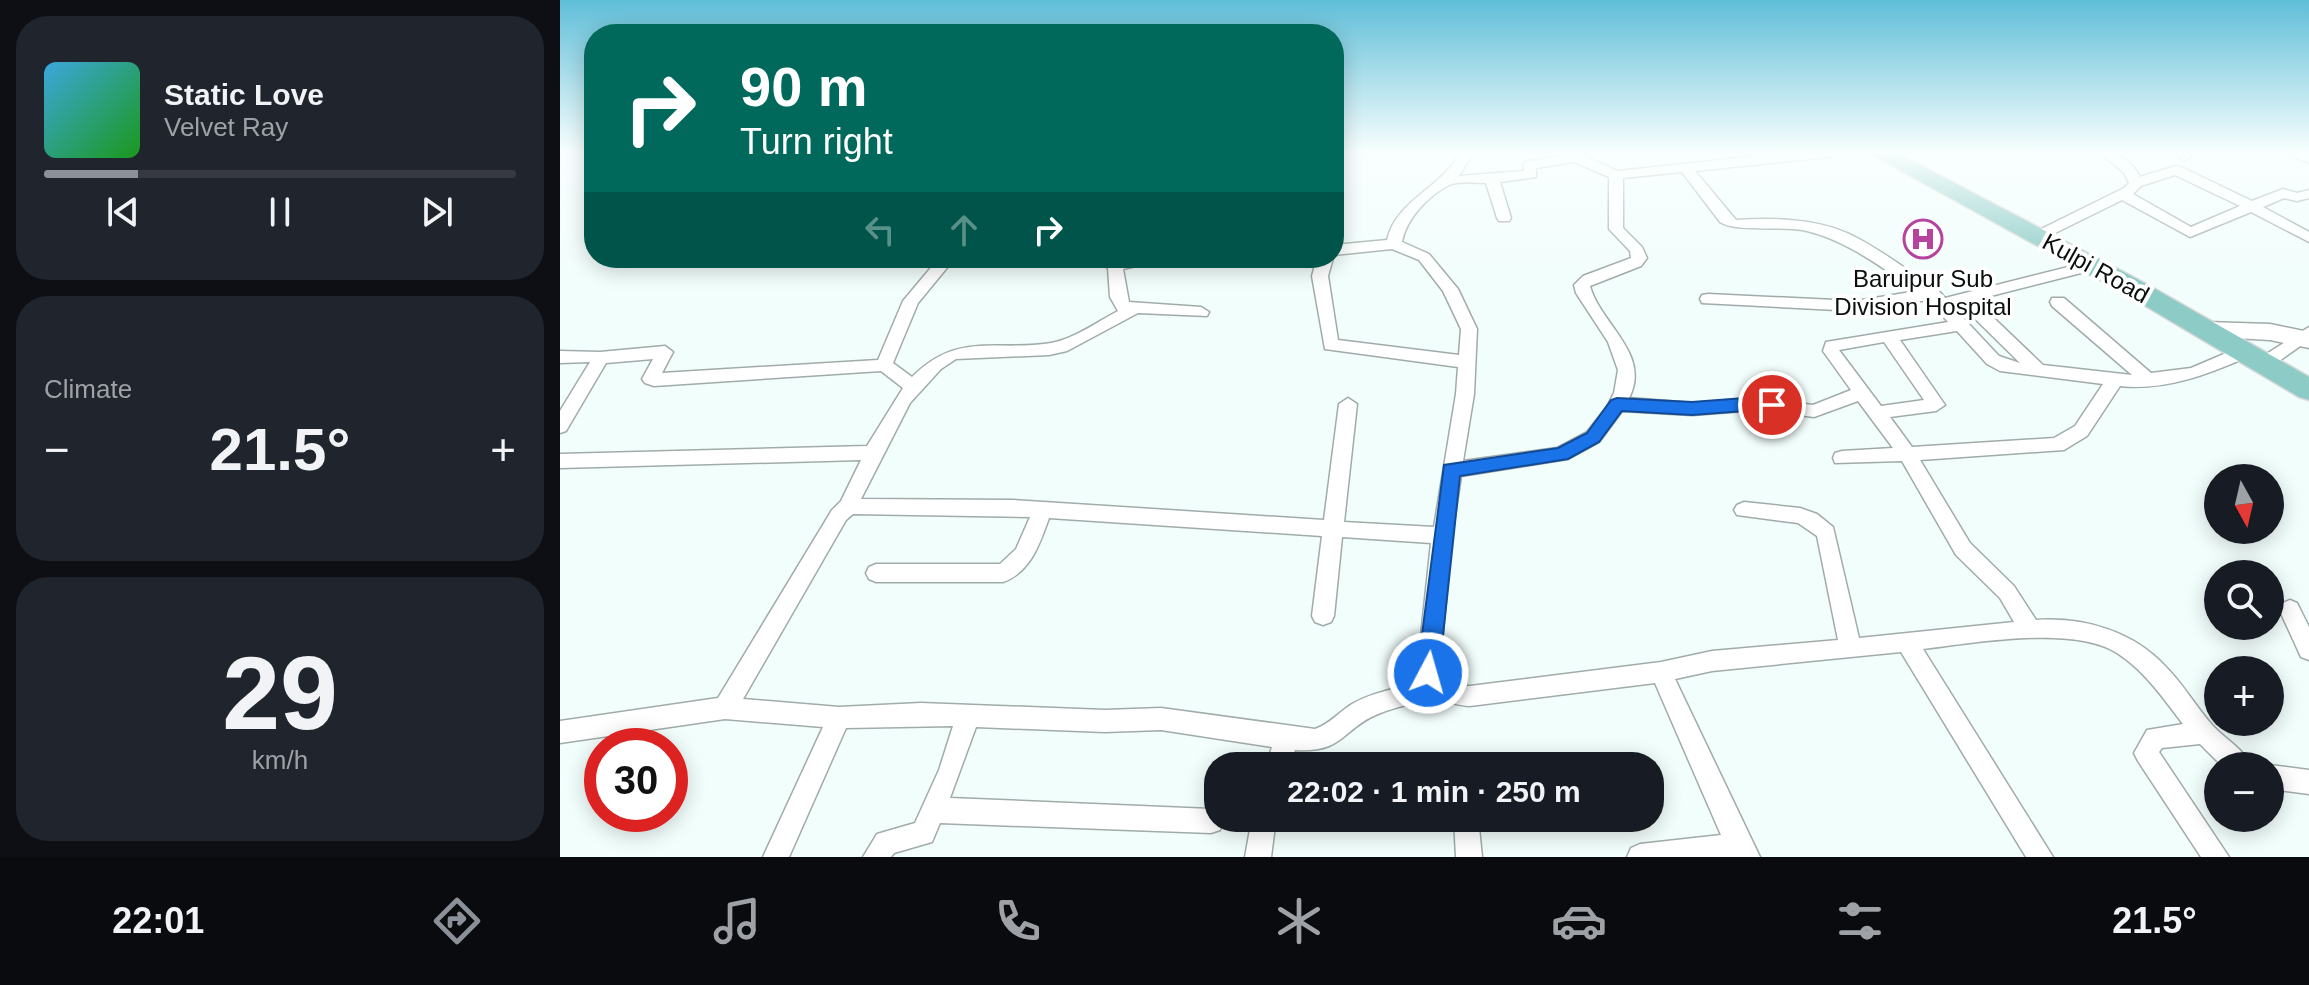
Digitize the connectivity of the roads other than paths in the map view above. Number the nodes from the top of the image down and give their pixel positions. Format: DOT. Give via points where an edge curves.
graph roads {
  1 [pos="1433,193"];
  2 [pos="1497,193"];
  3 [pos="1616,193"];
  4 [pos="1705,193"];
  5 [pos="1956,193"];
  6 [pos="2225,193"];
  7 [pos="2122,194"];
  8 [pos="2309,194"];
  9 [pos="2248,207"];
  10 [pos="1504,218"];
  11 [pos="2038,236"];
  12 [pos="2309,238"];
  13 [pos="1394,244"];
  14 [pos="1344,249"];
  15 [pos="2092,266"];
  16 [pos="939,268"];
  17 [pos="1115,268"];
  18 [pos="1322,268"];
  19 [pos="1963,298"];
  20 [pos="1708,299"];
  21 [pos="1937,299"];
  22 [pos="2058,302"];
  23 [pos="1133,309"];
  24 [pos="1201,312"];
  25 [pos="1961,325"];
  26 [pos="2206,330"];
  27 [pos="1888,335"];
  28 [pos="2307,337"];
  29 [pos="560,357"];
  30 [pos="600,358"];
  31 [pos="2254,358"];
  32 [pos="1468,362"];
  33 [pos="884,365"];
  34 [pos="2040,372"];
  35 [pos="2147,379"];
  36 [pos="2114,381"];
  37 [pos="912,386"];
  38 [pos="2309,390"];
  39 [pos="1861,393"];
  40 [pos="1348,404"];
  41 [pos="1617,404"];
  42 [pos="1875,413"];
  43 [pos="560,426"];
  44 [pos="875,453"];
  45 [pos="1907,454"];
  46 [pos="1842,458"];
  47 [pos="560,461"];
  48 [pos="1451,470"];
  49 [pos="848,506"];
  50 [pos="1043,510"];
  51 [pos="1744,510"];
  52 [pos="1334,529"];
  53 [pos="1442,536"];
  54 [pos="876,573"];
  55 [pos="2290,609"];
  56 [pos="1323,616"];
  57 [pos="2029,628"];
  58 [pos="1907,642"];
  59 [pos="1851,649"];
  60 [pos="2309,650"];
  61 [pos="1661,672"];
  62 [pos="1436,689"];
  63 [pos="725,708"];
  64 [pos="968,715"];
  65 [pos="839,718"];
  66 [pos="560,732"];
  67 [pos="2204,733"];
  68 [pos="2207,736"];
  69 [pos="1287,738"];
  70 [pos="1282,752"];
  71 [pos="2224,752"];
  72 [pos="2284,779"];
  73 [pos="2309,782"];
  74 [pos="933,810"];
  75 [pos="1204,821"];
  76 [pos="1262,832"];
  77 [pos="1467,832"];
  78 [pos="1743,851"];
  79 [pos="776,857"];
  80 [pos="876,857"];
  81 [pos="1258,857"];
  82 [pos="1469,857"];
  83 [pos="1640,857"];
  84 [pos="2040,857"];
  85 [pos="2216,857"];
  1 -- 13 [label="street" via="1409,213"];
  2 -- 10 [label="street"];
  3 -- 41 [label="street" via="1616,229 1639,258 1582,285 1623,358 1626,370"];
  4 -- 21 [label="street" via="1733,224 1772,222 1842,236"];
  5 -- 11 [label="main road, Kulpi Road"];
  6 -- 9 [label="street"];
  7 -- 9 [label="street" via="2190,233"];
  7 -- 11 [label="street"];
  8 -- 9 [label="street" via="2283,193"];
  9 -- 12 [label="street"];
  11 -- 15 [label="main road, Kulpi Road"];
  13 -- 14 [label="street"];
  13 -- 32 [label="street" via="1424,257 1450,289 1469,329"];
  15 -- 19 [label="street"];
  15 -- 26 [label="main road, Kulpi Road"];
  16 -- 33 [label="street" via="911,301"];
  17 -- 23 [label="street" via="1120,303"];
  18 -- 32 [label="street" via="1331,345"];
  19 -- 21 [label="street"];
  19 -- 34 [label="street"];
  20 -- 21 [label="street" via="1856,306"];
  21 -- 25 [label="street"];
  22 -- 35 [label="street"];
  23 -- 24 [label="street"];
  23 -- 37 [label="street" via="1067,345 953,354"];
  25 -- 27 [label="street"];
  25 -- 34 [label="street" via="1993,360"];
  26 -- 28 [label="street"];
  26 -- 31 [label="main road, Kulpi Road"];
  27 -- 39 [label="street" via="1832,346 1834,357"];
  27 -- 42 [label="street" via="1936,405"];
  28 -- 31 [label="street"];
  29 -- 30 [label="street"];
  30 -- 33 [label="street" via="665,352 654,380"];
  30 -- 43 [label="street"];
  31 -- 35 [label="street" via="2194,374"];
  31 -- 38 [label="main road, Kulpi Road"];
  32 -- 48 [label="street"];
  33 -- 37 [label="street"];
  34 -- 36 [label="street"];
  35 -- 36 [label="street"];
  36 -- 45 [label="street" via="2081,431 2058,445"];
  37 -- 44 [label="street"];
  39 -- 41 [label="street" via="1814,411 1758,404 1692,409"];
  39 -- 42 [label="street"];
  40 -- 52 [label="street"];
  41 -- 48 [label="street" via="1593,437 1561,454"];
  42 -- 45 [label="street"];
  44 -- 47 [label="street"];
  44 -- 49 [label="street"];
  45 -- 46 [label="street"];
  45 -- 57 [label="street" via="1963,549 2007,592"];
  48 -- 53 [label="street"];
  49 -- 50 [label="street"];
  49 -- 63 [label="street"];
  50 -- 52 [label="street"];
  50 -- 54 [label="street" via="1022,557 1003,573"];
  51 -- 59 [label="street" via="1803,517 1821,526"];
  52 -- 53 [label="street"];
  52 -- 56 [label="street"];
  53 -- 62 [label="street" via="1428,673"];
  55 -- 60 [label="street"];
  57 -- 58 [label="street"];
  57 -- 67 [label="street" via="2091,633 2121,644 2158,673"];
  58 -- 59 [label="street"];
  58 -- 84 [label="street"];
  59 -- 61 [label="street" via="1712,661"];
  61 -- 62 [label="street" via="1470,696 1446,696"];
  61 -- 78 [label="street"];
  62 -- 69 [label="street" via="1365,709 1332,735"];
  63 -- 65 [label="street"];
  63 -- 66 [label="street"];
  64 -- 65 [label="street"];
  64 -- 69 [label="street" via="1161,719"];
  64 -- 74 [label="street"];
  65 -- 79 [label="street"];
  67 -- 85 [label="street" via="2155,738 2146,753"];
  68 -- 71 [label="street"];
  69 -- 70 [label="street"];
  72 -- 73 [label="street"];
  74 -- 75 [label="street"];
  74 -- 80 [label="street" via="923,833 886,843"];
  76 -- 81 [label="street"];
  77 -- 82 [label="street"];
  78 -- 83 [label="street"];
}
